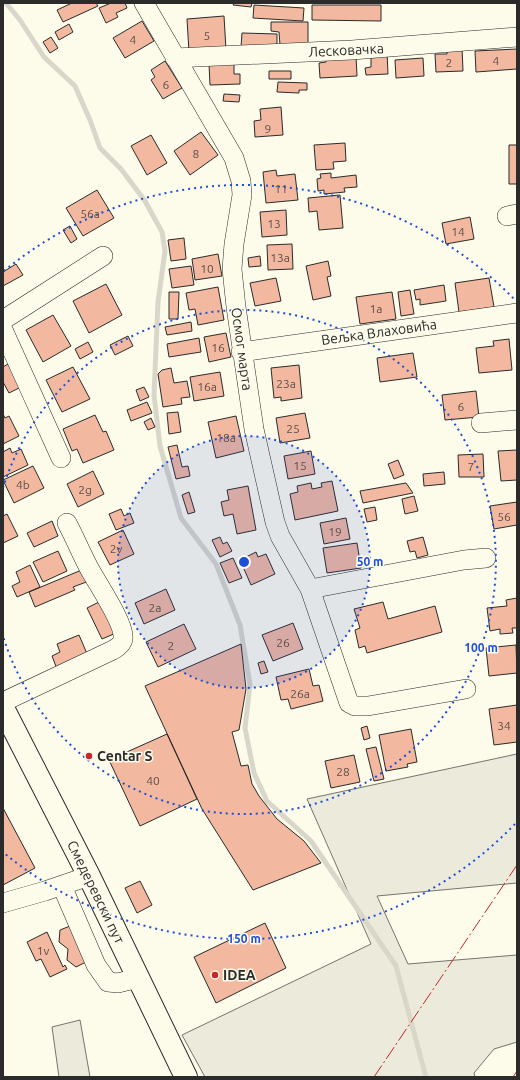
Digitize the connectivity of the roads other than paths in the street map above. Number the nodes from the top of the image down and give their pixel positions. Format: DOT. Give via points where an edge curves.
graph roads {
  1 [pos="144,3"];
  2 [pos="517,37"];
  3 [pos="175,58"];
  4 [pos="103,256"];
  5 [pos="517,313"];
  6 [pos="3,320"];
  7 [pos="3,330"];
  8 [pos="242,352"];
  9 [pos="517,420"];
  10 [pos="481,423"];
  11 [pos="61,458"];
  12 [pos="68,524"];
  13 [pos="486,558"];
  14 [pos="310,590"];
  15 [pos="466,689"];
  16 [pos="3,702"];
  17 [pos="3,708"];
  18 [pos="89,876"];
  19 [pos="62,886"];
  20 [pos="3,903"];
  21 [pos="138,978"];
  22 [pos="186,1077"];
  1 -- 3 [label="street, Осмог марта"];
  2 -- 3 [label="street, Лесковачка" via="352,50"];
  3 -- 8 [label="street, Осмог марта" via="234,158 241,181 242,195 232,269"];
  4 -- 6 [label="street"];
  5 -- 8 [label="street, Вељка Влаховића"];
  7 -- 11 [label="street"];
  8 -- 14 [label="street, Осмог марта" via="254,429 275,522"];
  9 -- 10 [label="street"];
  12 -- 16 [label="street" via="115,614 122,630 123,641 113,650"];
  13 -- 14 [label="street"];
  14 -- 15 [label="street, Осмог марта" via="349,703 355,706 368,706"];
  17 -- 18 [label="main road, Смедеревски пут"];
  18 -- 19 [label="street"];
  18 -- 21 [label="main road, Смедеревски пут"];
  19 -- 20 [label="street"];
  19 -- 21 [label="street" via="96,965 108,982 118,983"];
  21 -- 22 [label="main road, Смедеревски пут"];
}
